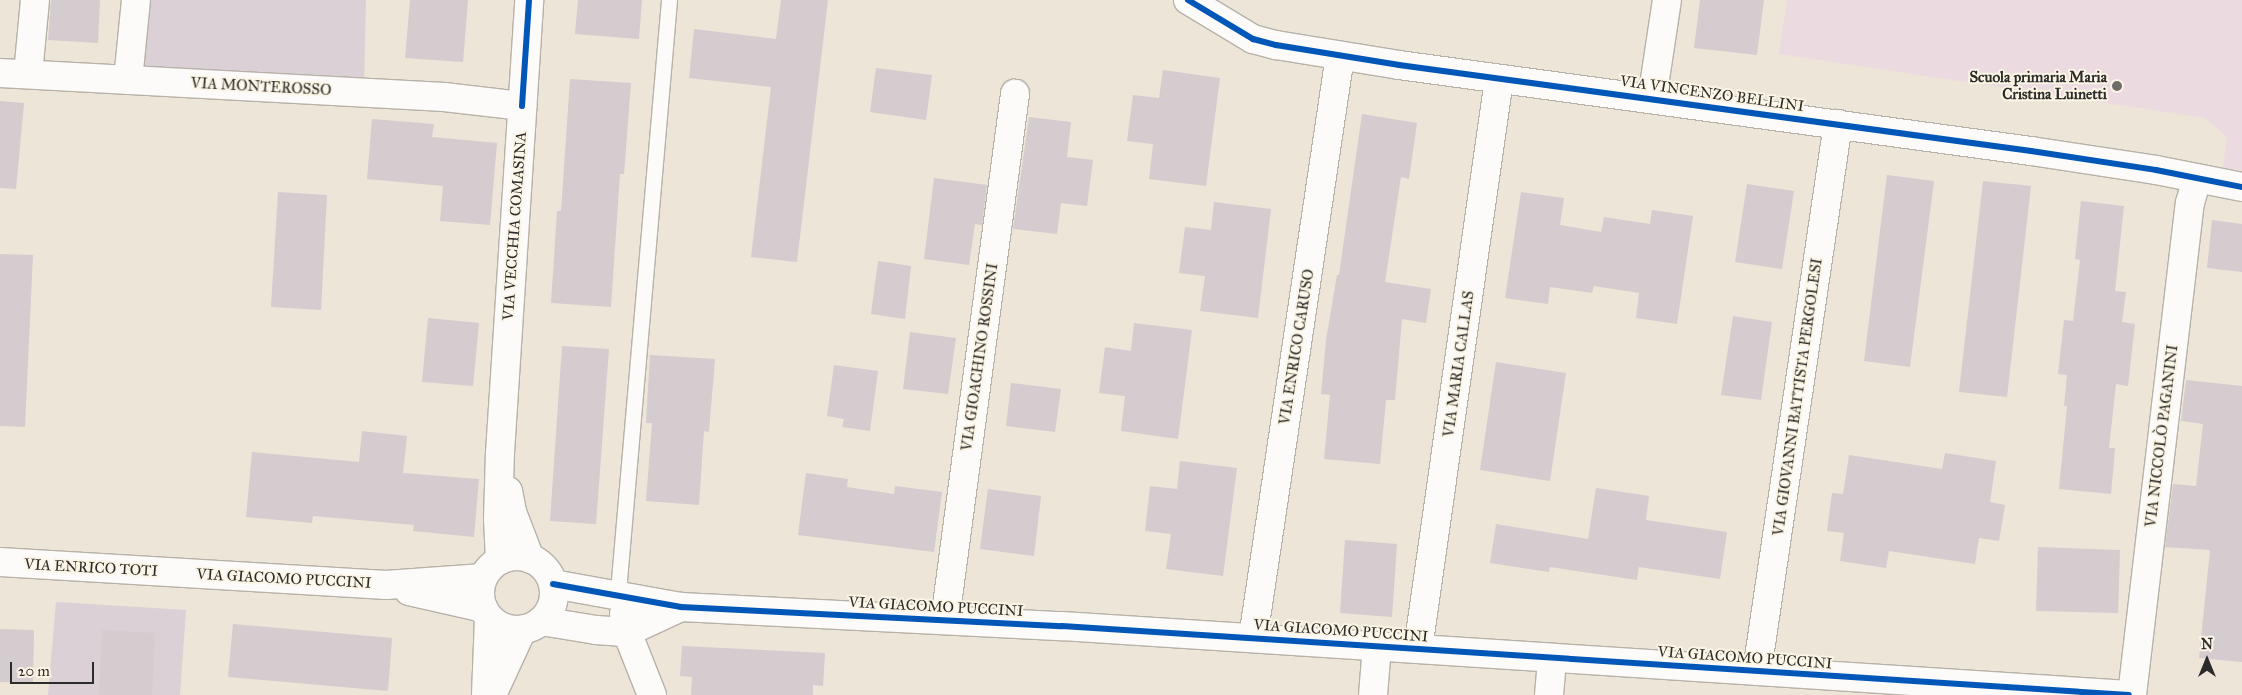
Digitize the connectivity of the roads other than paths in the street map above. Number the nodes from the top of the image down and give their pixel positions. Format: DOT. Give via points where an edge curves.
graph roads {
  1 [pos="35,0"];
  2 [pos="136,0"];
  3 [pos="529,0"];
  4 [pos="670,0"];
  5 [pos="1188,0"];
  6 [pos="1667,0"];
  7 [pos="1340,56"];
  8 [pos="0,73"];
  9 [pos="28,74"];
  10 [pos="1499,79"];
  11 [pos="128,80"];
  12 [pos="1015,94"];
  13 [pos="1652,99"];
  14 [pos="522,106"];
  15 [pos="1838,124"];
  16 [pos="2197,179"];
  17 [pos="2242,187"];
  18 [pos="500,452"];
  19 [pos="530,558"];
  20 [pos="0,562"];
  21 [pos="492,569"];
  22 [pos="182,573"];
  23 [pos="553,584"];
  24 [pos="386,585"];
  25 [pos="620,597"];
  26 [pos="681,607"];
  27 [pos="486,613"];
  28 [pos="945,620"];
  29 [pos="531,625"];
  30 [pos="627,632"];
  31 [pos="1253,638"];
  32 [pos="1377,646"];
  33 [pos="1418,649"];
  34 [pos="1552,658"];
  35 [pos="1757,671"];
  36 [pos="1841,686"];
  37 [pos="1948,689"];
  38 [pos="486,695"];
  39 [pos="492,695"];
  40 [pos="652,695"];
  41 [pos="1373,695"];
  42 [pos="1549,695"];
  43 [pos="2128,695"];
  44 [pos="2132,695"];
  1 -- 9 [label="street"];
  2 -- 11 [label="street"];
  3 -- 14 [label="street, VIA VECCHIA COMASINA"];
  4 -- 25 [label="lane"];
  5 -- 7 [label="street, VIA VINCENZO BELLINI" via="1253,39"];
  6 -- 13 [label="street"];
  7 -- 10 [label="street, VIA VINCENZO BELLINI"];
  7 -- 31 [label="street, VIA ENRICO CARUSO"];
  8 -- 9 [label="street, VIA MONTEROSSO"];
  9 -- 11 [label="street, VIA MONTEROSSO"];
  10 -- 13 [label="street, VIA VINCENZO BELLINI"];
  10 -- 33 [label="street, VIA MARIA CALLAS"];
  11 -- 14 [label="street, VIA MONTEROSSO" via="444,97"];
  12 -- 28 [label="street, VIA GIOACHINO ROSSINI"];
  13 -- 15 [label="street, VIA VINCENZO BELLINI"];
  14 -- 18 [label="street, VIA VECCHIA COMASINA"];
  15 -- 16 [label="street, VIA VINCENZO BELLINI"];
  15 -- 35 [label="street, VIA GIOVANNI BATTISTA PERGOLESI"];
  16 -- 17 [label="street, VIA VINCENZO BELLINI"];
  16 -- 44 [label="street, VIA NICCOLÒ PAGANINI" via="2190,203"];
  18 -- 19 [label="street, VIA VECCHIA COMASINA" via="512,512"];
  18 -- 21 [label="street, VIA VECCHIA COMASINA" via="498,518"];
  19 -- 21 [label="street" via="510,557"];
  19 -- 23 [label="street" via="540,564"];
  20 -- 22 [label="street, VIA ENRICO TOTI"];
  21 -- 24 [label="street, VIA GIACOMO PUCCINI"];
  21 -- 27 [label="street" via="480,598"];
  22 -- 24 [label="street, VIA GIACOMO PUCCINI"];
  23 -- 25 [label="street, VIA GIACOMO PUCCINI"];
  23 -- 29 [label="street" via="551,608"];
  24 -- 27 [label="street, VIA GIACOMO PUCCINI"];
  25 -- 26 [label="street, VIA GIACOMO PUCCINI"];
  25 -- 30 [label="street"];
  26 -- 28 [label="street, VIA GIACOMO PUCCINI"];
  26 -- 30 [label="street, VIA GIACOMO PUCCINI"];
  27 -- 29 [label="street" via="498,626 510,630"];
  27 -- 38 [label="street"];
  28 -- 31 [label="street, VIA GIACOMO PUCCINI"];
  29 -- 30 [label="street, VIA GIACOMO PUCCINI"];
  29 -- 39 [label="street"];
  30 -- 40 [label="street"];
  31 -- 32 [label="street, VIA GIACOMO PUCCINI"];
  32 -- 33 [label="street, VIA GIACOMO PUCCINI"];
  32 -- 41 [label="street"];
  33 -- 34 [label="street, VIA GIACOMO PUCCINI"];
  34 -- 35 [label="street, VIA GIACOMO PUCCINI"];
  34 -- 42 [label="street"];
  35 -- 36 [label="street, VIA GIACOMO PUCCINI"];
  36 -- 37 [label="street, VIA GIACOMO PUCCINI"];
  37 -- 43 [label="street, VIA GIACOMO PUCCINI"];
}
